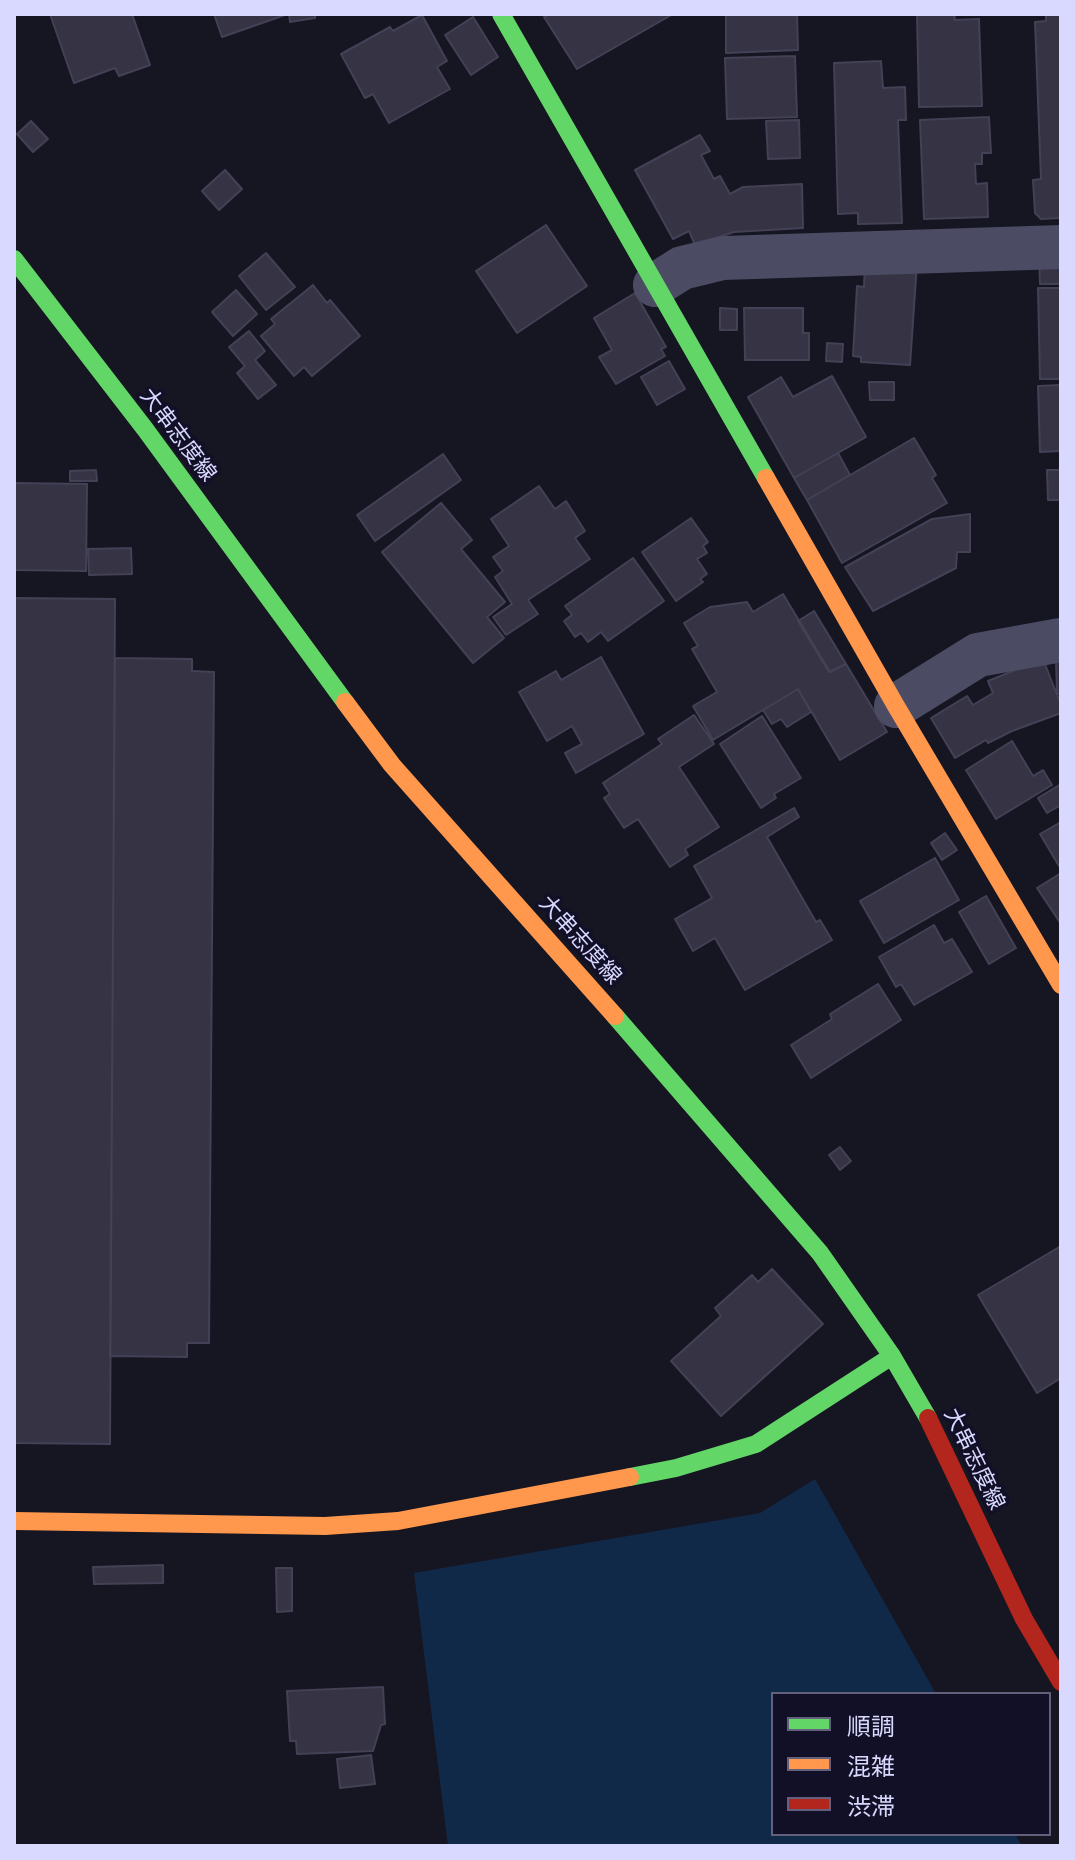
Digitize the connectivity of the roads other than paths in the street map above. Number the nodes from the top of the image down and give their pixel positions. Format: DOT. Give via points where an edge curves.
graph roads {
  1 [pos="501,14"];
  2 [pos="1061,247"];
  3 [pos="14,259"];
  4 [pos="655,285"];
  5 [pos="1061,640"];
  6 [pos="896,706"];
  7 [pos="1061,985"];
  8 [pos="892,1356"];
  9 [pos="14,1521"];
  10 [pos="1061,1682"];
  1 -- 4 [label="main road"];
  2 -- 4 [label="street" via="723,258 682,268"];
  3 -- 8 [label="main road, 大串志度線" via="392,765 820,1253"];
  4 -- 6 [label="main road"];
  5 -- 6 [label="street" via="978,655"];
  6 -- 7 [label="main road"];
  8 -- 9 [label="main road" via="756,1444 676,1468 398,1521 325,1526"];
  8 -- 10 [label="main road, 大串志度線" via="933,1426 1024,1619"];
}
